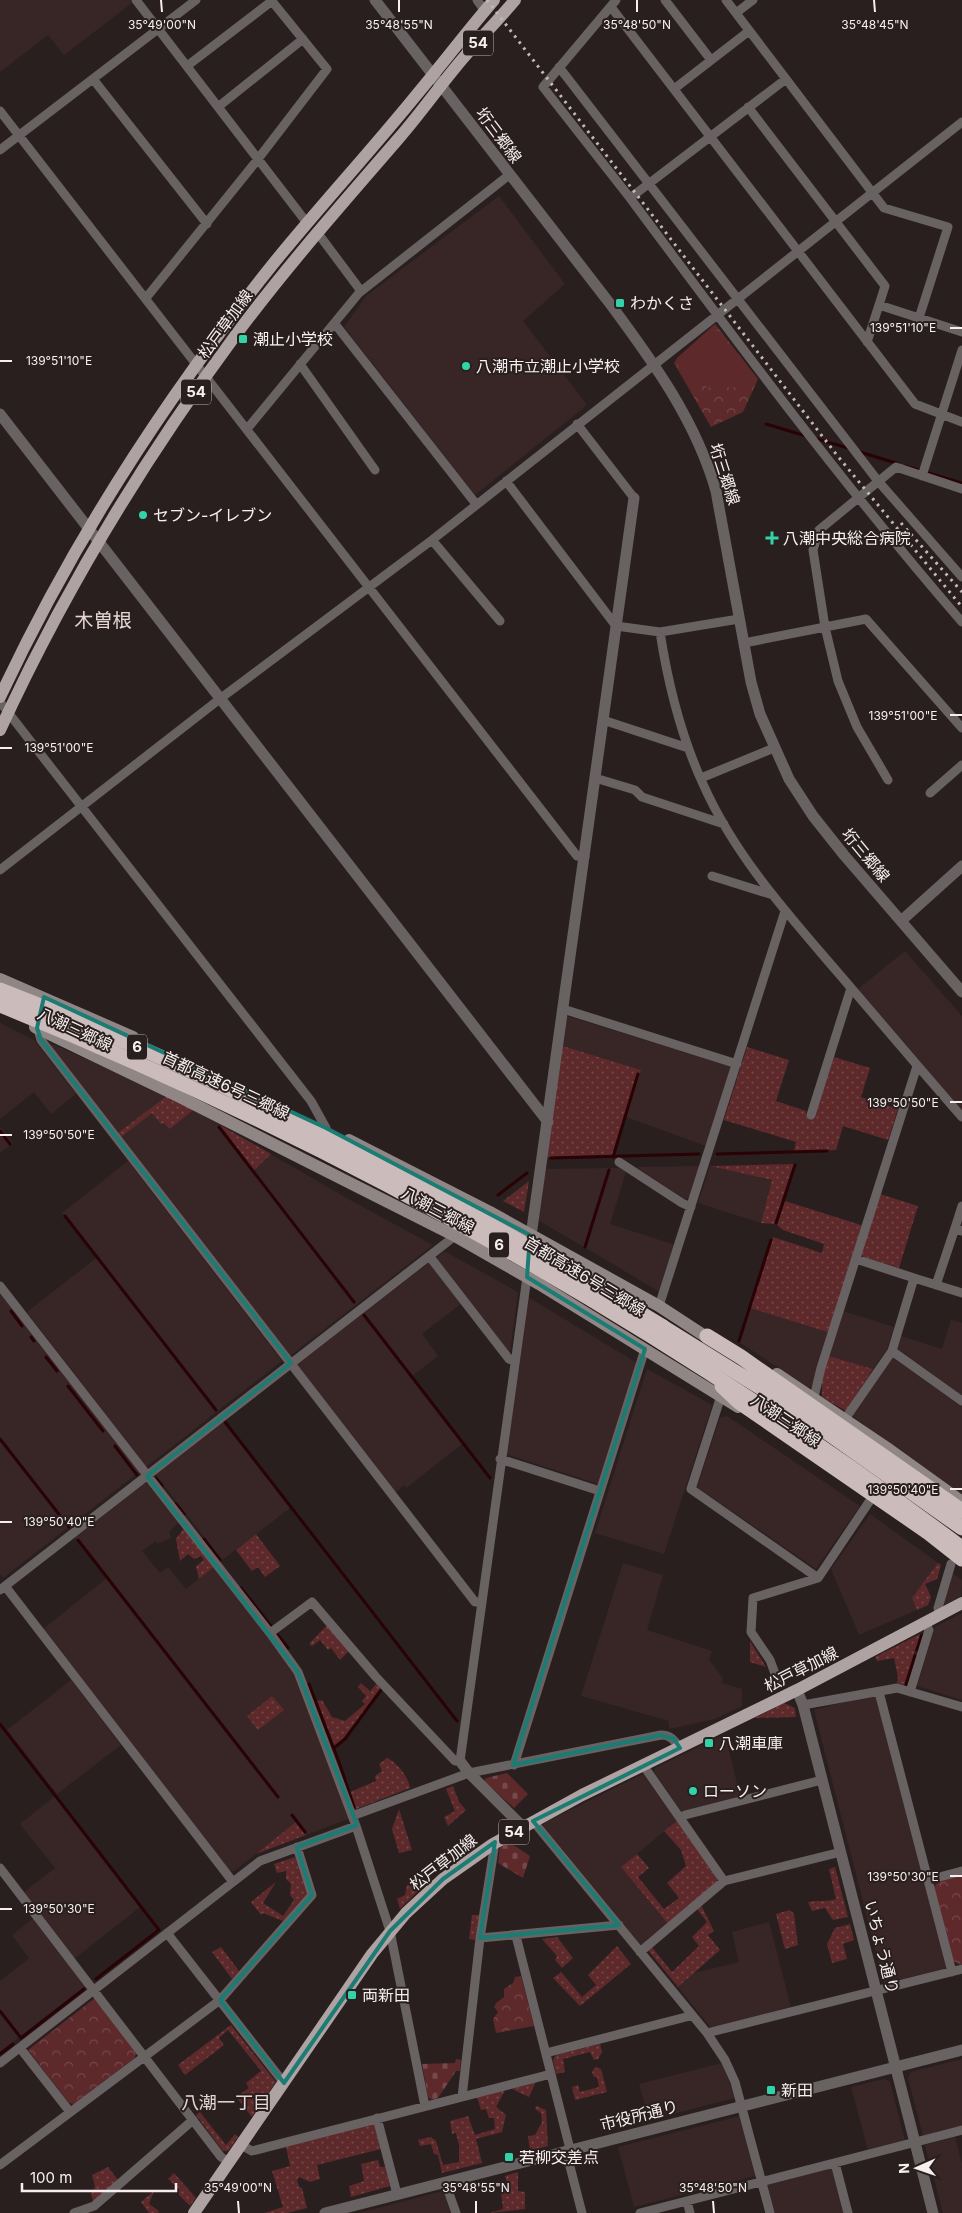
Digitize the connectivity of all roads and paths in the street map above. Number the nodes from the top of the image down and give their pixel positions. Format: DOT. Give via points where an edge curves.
graph roads {
  1 [pos="136,0"];
  2 [pos="196,0"];
  3 [pos="271,0"];
  4 [pos="375,0"];
  5 [pos="477,0"];
  6 [pos="494,0"];
  7 [pos="515,0"];
  8 [pos="665,0"];
  9 [pos="726,0"];
  10 [pos="753,0"];
  11 [pos="613,3"];
  12 [pos="485,11"];
  13 [pos="736,13"];
  14 [pos="158,29"];
  15 [pos="749,31"];
  16 [pos="303,39"];
  17 [pos="711,60"];
  18 [pos="187,66"];
  19 [pos="559,67"];
  20 [pos="433,75"];
  21 [pos="786,78"];
  22 [pos="93,80"];
  23 [pos="442,87"];
  24 [pos="674,89"];
  25 [pos="218,107"];
  26 [pos="748,107"];
  27 [pos="0,111"];
  28 [pos="962,122"];
  29 [pos="19,136"];
  30 [pos="711,137"];
  31 [pos="0,150"];
  32 [pos="258,159"];
  33 [pos="509,175"];
  34 [pos="650,183"];
  35 [pos="872,193"];
  36 [pos="630,198"];
  37 [pos="835,221"];
  38 [pos="307,223"];
  39 [pos="207,224"];
  40 [pos="317,232"];
  41 [pos="798,250"];
  42 [pos="361,291"];
  43 [pos="146,298"];
  44 [pos="737,298"];
  45 [pos="879,306"];
  46 [pos="716,314"];
  47 [pos="919,318"];
  48 [pos="335,324"];
  49 [pos="962,332"];
  50 [pos="866,342"];
  51 [pos="962,350"];
  52 [pos="300,364"];
  53 [pos="197,365"];
  54 [pos="655,365"];
  55 [pos="206,376"];
  56 [pos="0,414"];
  57 [pos="941,414"];
  58 [pos="962,422"];
  59 [pos="577,424"];
  60 [pos="246,429"];
  61 [pos="375,470"];
  62 [pos="922,476"];
  63 [pos="878,481"];
  64 [pos="506,482"];
  65 [pos="962,489"];
  66 [pos="859,497"];
  67 [pos="634,498"];
  68 [pos="476,504"];
  69 [pos="90,530"];
  70 [pos="432,540"];
  71 [pos="99,541"];
  72 [pos="962,577"];
  73 [pos="369,588"];
  74 [pos="739,619"];
  75 [pos="500,621"];
  76 [pos="962,622"];
  77 [pos="616,626"];
  78 [pos="825,627"];
  79 [pos="660,632"];
  80 [pos="744,643"];
  81 [pos="0,696"];
  82 [pos="221,698"];
  83 [pos="4,707"];
  84 [pos="603,720"];
  85 [pos="962,728"];
  86 [pos="0,730"];
  87 [pos="688,748"];
  88 [pos="774,748"];
  89 [pos="962,765"];
  90 [pos="595,778"];
  91 [pos="701,778"];
  92 [pos="888,780"];
  93 [pos="930,793"];
  94 [pos="82,807"];
  95 [pos="724,824"];
  96 [pos="585,857"];
  97 [pos="962,866"];
  98 [pos="0,870"];
  99 [pos="712,876"];
  100 [pos="773,895"];
  101 [pos="785,911"];
  102 [pos="901,921"];
  103 [pos="0,979"];
  104 [pos="851,988"];
  105 [pos="0,990"];
  106 [pos="962,992"];
  107 [pos="44,997"];
  108 [pos="0,1001"];
  109 [pos="0,1005"];
  110 [pos="563,1008"];
  111 [pos="0,1013"];
  112 [pos="36,1028"];
  113 [pos="737,1064"];
  114 [pos="917,1066"];
  115 [pos="810,1115"];
  116 [pos="962,1117"];
  117 [pos="548,1122"];
  118 [pos="326,1128"];
  119 [pos="619,1162"];
  120 [pos="372,1194"];
  121 [pos="691,1206"];
  122 [pos="962,1206"];
  123 [pos="958,1229"];
  124 [pos="530,1235"];
  125 [pos="455,1236"];
  126 [pos="430,1257"];
  127 [pos="856,1259"];
  128 [pos="527,1277"];
  129 [pos="914,1278"];
  130 [pos="0,1286"];
  131 [pos="936,1286"];
  132 [pos="962,1294"];
  133 [pos="659,1306"];
  134 [pos="707,1336"];
  135 [pos="645,1349"];
  136 [pos="892,1351"];
  137 [pos="514,1360"];
  138 [pos="291,1364"];
  139 [pos="708,1372"];
  140 [pos="721,1396"];
  141 [pos="814,1397"];
  142 [pos="962,1401"];
  143 [pos="845,1419"];
  144 [pos="500,1458"];
  145 [pos="147,1476"];
  146 [pos="600,1491"];
  147 [pos="872,1499"];
  148 [pos="962,1502"];
  149 [pos="962,1512"];
  150 [pos="962,1516"];
  151 [pos="962,1528"];
  152 [pos="962,1548"];
  153 [pos="958,1562"];
  154 [pos="818,1578"];
  155 [pos="2,1586"];
  156 [pos="481,1602"];
  157 [pos="962,1603"];
  158 [pos="941,1615"];
  159 [pos="925,1623"];
  160 [pos="270,1633"];
  161 [pos="777,1679"];
  162 [pos="797,1690"];
  163 [pos="879,1692"];
  164 [pos="910,1692"];
  165 [pos="803,1705"];
  166 [pos="962,1710"];
  167 [pos="680,1748"];
  168 [pos="460,1762"];
  169 [pos="514,1765"];
  170 [pos="643,1765"];
  171 [pos="469,1773"];
  172 [pos="822,1780"];
  173 [pos="352,1816"];
  174 [pos="681,1818"];
  175 [pos="528,1824"];
  176 [pos="356,1826"];
  177 [pos="493,1844"];
  178 [pos="297,1847"];
  179 [pos="840,1852"];
  180 [pos="0,1868"];
  181 [pos="962,1871"];
  182 [pos="928,1880"];
  183 [pos="724,1881"];
  184 [pos="233,1882"];
  185 [pos="619,1925"];
  186 [pos="390,1931"];
  187 [pos="167,1933"];
  188 [pos="516,1936"];
  189 [pos="480,1938"];
  190 [pos="640,1952"];
  191 [pos="962,1969"];
  192 [pos="952,1972"];
  193 [pos="94,1990"];
  194 [pos="876,1990"];
  195 [pos="220,2000"];
  196 [pos="691,2014"];
  197 [pos="707,2033"];
  198 [pos="20,2048"];
  199 [pos="962,2050"];
  200 [pos="546,2053"];
  201 [pos="145,2056"];
  202 [pos="0,2063"];
  203 [pos="896,2066"];
  204 [pos="551,2074"];
  205 [pos="284,2083"];
  206 [pos="462,2097"];
  207 [pos="425,2106"];
  208 [pos="742,2106"];
  209 [pos="70,2112"];
  210 [pos="377,2118"];
  211 [pos="193,2120"];
  212 [pos="962,2130"];
  213 [pos="915,2142"];
  214 [pos="241,2145"];
  215 [pos="568,2150"];
  216 [pos="228,2162"];
  217 [pos="836,2163"];
  218 [pos="0,2165"];
  219 [pos="445,2182"];
  220 [pos="762,2182"];
  221 [pos="397,2194"];
  222 [pos="687,2201"];
  223 [pos="74,2213"];
  224 [pos="194,2213"];
  225 [pos="325,2213"];
  226 [pos="456,2213"];
  227 [pos="581,2213"];
  228 [pos="640,2213"];
  229 [pos="690,2213"];
  230 [pos="770,2213"];
  231 [pos="848,2213"];
  232 [pos="934,2213"];
  1 -- 14 [label="street"];
  2 -- 14 [label="street"];
  3 -- 16 [label="street"];
  3 -- 18 [label="street"];
  4 -- 20 [label="street, 垳三郷線"];
  5 -- 12 [label="street"];
  6 -- 12 [label="main road, 松戸草加線 / 54"];
  7 -- 23 [label="main road, 松戸草加線 / 54"];
  8 -- 17 [label="street"];
  9 -- 13 [label="street"];
  10 -- 13 [label="street"];
  11 -- 19 [label="street"];
  11 -- 24 [label="street"];
  12 -- 20 [label="main road, 松戸草加線 / 54"];
  13 -- 15 [label="street"];
  14 -- 18 [label="street"];
  14 -- 22 [label="street"];
  15 -- 17 [label="street"];
  15 -- 21 [label="street"];
  16 -- 25 [label="street"];
  16 -- 32 [label="street" via="327,69"];
  17 -- 24 [label="street"];
  18 -- 25 [label="street"];
  19 -- 34 [label="street"];
  19 -- 36 [label="street" via="543,87"];
  20 -- 23 [label="street, 垳三郷線"];
  20 -- 38 [label="main road, 松戸草加線 / 54"];
  21 -- 26 [label="street"];
  21 -- 35 [label="street"];
  22 -- 29 [label="street"];
  22 -- 39 [label="street"];
  23 -- 33 [label="street, 垳三郷線"];
  23 -- 40 [label="main road, 松戸草加線 / 54"];
  24 -- 30 [label="street"];
  25 -- 32 [label="street"];
  26 -- 30 [label="street"];
  26 -- 37 [label="street"];
  27 -- 29 [label="street"];
  28 -- 35 [label="street"];
  29 -- 31 [label="street"];
  29 -- 43 [label="street"];
  30 -- 34 [label="street"];
  30 -- 41 [label="street"];
  32 -- 38 [label="street"];
  32 -- 39 [label="street"];
  33 -- 42 [label="street"];
  33 -- 54 [label="street, 垳三郷線"];
  34 -- 36 [label="street"];
  34 -- 44 [label="street"];
  35 -- 37 [label="street"];
  35 -- 47 [label="street" via="884,208 948,227"];
  36 -- 46 [label="street"];
  37 -- 41 [label="street"];
  37 -- 45 [label="street" via="884,286"];
  38 -- 53 [label="main road, 松戸草加線 / 54"];
  39 -- 43 [label="street"];
  40 -- 42 [label="street"];
  40 -- 55 [label="main road, 松戸草加線 / 54"];
  41 -- 44 [label="street"];
  41 -- 50 [label="street"];
  42 -- 48 [label="street"];
  43 -- 53 [label="street"];
  44 -- 46 [label="street"];
  44 -- 63 [label="street"];
  45 -- 47 [label="street"];
  45 -- 50 [label="street"];
  46 -- 54 [label="street"];
  46 -- 66 [label="street"];
  47 -- 49 [label="street"];
  48 -- 52 [label="street"];
  48 -- 68 [label="street"];
  50 -- 57 [label="street" via="914,404"];
  51 -- 57 [label="street"];
  52 -- 60 [label="street"];
  52 -- 61 [label="street"];
  53 -- 55 [label="street"];
  53 -- 69 [label="main road, 松戸草加線 / 54"];
  54 -- 59 [label="street"];
  54 -- 74 [label="street, 垳三郷線" via="678,402 708,465 723,521"];
  55 -- 60 [label="street"];
  55 -- 71 [label="main road, 松戸草加線 / 54" via="132,484"];
  56 -- 69 [label="street"];
  57 -- 58 [label="street"];
  57 -- 62 [label="street"];
  59 -- 64 [label="street"];
  59 -- 67 [label="street"];
  60 -- 73 [label="street"];
  62 -- 63 [label="street" via="896,467"];
  62 -- 65 [label="street"];
  63 -- 66 [label="street"];
  63 -- 72 [label="street"];
  64 -- 68 [label="street"];
  64 -- 77 [label="street"];
  66 -- 76 [label="street"];
  66 -- 78 [label="street" via="819,530 812,550"];
  67 -- 77 [label="street"];
  68 -- 70 [label="street"];
  69 -- 71 [label="street"];
  69 -- 81 [label="main road, 松戸草加線 / 54"];
  70 -- 73 [label="street"];
  70 -- 75 [label="street"];
  71 -- 82 [label="street"];
  71 -- 83 [label="main road, 松戸草加線 / 54" via="34,660"];
  73 -- 82 [label="street"];
  73 -- 96 [label="street" via="576,856"];
  74 -- 79 [label="street"];
  74 -- 80 [label="street, 垳三郷線"];
  77 -- 79 [label="street"];
  77 -- 84 [label="street"];
  78 -- 80 [label="street"];
  78 -- 85 [label="street" via="866,619"];
  78 -- 92 [label="street" via="838,681 850,712"];
  79 -- 87 [label="street" via="666,672"];
  80 -- 88 [label="street, 垳三郷線" via="760,714"];
  82 -- 94 [label="street"];
  82 -- 117 [label="street"];
  83 -- 86 [label="main road, 松戸草加線 / 54"];
  83 -- 94 [label="street"];
  84 -- 87 [label="street"];
  84 -- 90 [label="street"];
  87 -- 91 [label="street"];
  88 -- 91 [label="street"];
  88 -- 102 [label="street, 垳三郷線" via="789,779 814,816"];
  89 -- 93 [label="street"];
  90 -- 95 [label="street"];
  90 -- 96 [label="street"];
  91 -- 95 [label="street"];
  94 -- 98 [label="street"];
  94 -- 118 [label="street" via="311,1101"];
  95 -- 100 [label="street"];
  96 -- 110 [label="street"];
  97 -- 102 [label="street"];
  99 -- 100 [label="street"];
  100 -- 101 [label="street"];
  101 -- 104 [label="street"];
  101 -- 113 [label="street"];
  102 -- 106 [label="street, 垳三郷線"];
  103 -- 107 [label="main road, 八潮三郷線"];
  104 -- 114 [label="street"];
  104 -- 115 [label="street"];
  105 -- 151 [label="highway, 首都高速6号三郷線 / 6, bridge" via="252,1100 446,1200 589,1282 787,1404"];
  107 -- 112 [label="street"];
  107 -- 118 [label="main road, 八潮三郷線"];
  108 -- 112 [label="main road"];
  109 -- 139 [label="highway, 首都高速6号三郷線 / 6, bridge" via="154,1070 334,1156 492,1242"];
  110 -- 113 [label="street"];
  110 -- 117 [label="street"];
  111 -- 112 [label="main road, 八潮三郷線"];
  112 -- 120 [label="main road, 八潮三郷線"];
  112 -- 138 [label="street" via="41,1040"];
  113 -- 121 [label="street"];
  114 -- 116 [label="street"];
  114 -- 127 [label="street"];
  117 -- 124 [label="street"];
  118 -- 120 [label="main road" via="337,1153 356,1170"];
  118 -- 124 [label="main road, 八潮三郷線"];
  119 -- 121 [label="street"];
  120 -- 125 [label="main road, 八潮三郷線"];
  121 -- 133 [label="street"];
  122 -- 123 [label="street"];
  123 -- 131 [label="street"];
  124 -- 128 [label="street"];
  124 -- 133 [label="main road, 八潮三郷線"];
  125 -- 126 [label="street"];
  125 -- 128 [label="main road, 八潮三郷線"];
  126 -- 137 [label="street" via="509,1359"];
  126 -- 138 [label="street"];
  127 -- 129 [label="street"];
  127 -- 141 [label="street"];
  128 -- 135 [label="main road, 八潮三郷線"];
  128 -- 137 [label="street"];
  129 -- 131 [label="street"];
  129 -- 136 [label="street"];
  130 -- 145 [label="street"];
  131 -- 132 [label="street"];
  133 -- 134 [label="main road, 八潮三郷線"];
  134 -- 141 [label="main road, 八潮三郷線" via="735,1346"];
  134 -- 149 [label="highway" via="741,1356"];
  134 -- 150 [label="main road, 八潮三郷線" via="846,1438"];
  135 -- 140 [label="main road, 八潮三郷線"];
  135 -- 146 [label="street"];
  136 -- 142 [label="street"];
  136 -- 143 [label="street"];
  137 -- 144 [label="street"];
  138 -- 145 [label="street"];
  138 -- 156 [label="street" via="476,1602"];
  139 -- 152 [label="highway, 首都高速6号三郷線 / 6, bridge" via="904,1504"];
  139 -- 153 [label="highway, bridge" via="740,1402 929,1533"];
  140 -- 147 [label="main road, 八潮三郷線"];
  140 -- 154 [label="street" via="691,1489"];
  141 -- 143 [label="main road, 八潮三郷線"];
  143 -- 148 [label="main road, 八潮三郷線"];
  144 -- 146 [label="street"];
  144 -- 156 [label="street"];
  145 -- 155 [label="street"];
  145 -- 160 [label="street"];
  146 -- 169 [label="street"];
  147 -- 153 [label="main road, 八潮三郷線"];
  147 -- 154 [label="street"];
  153 -- 158 [label="street" via="938,1608"];
  154 -- 161 [label="street" via="753,1598 751,1632 770,1660"];
  155 -- 184 [label="street"];
  156 -- 168 [label="street"];
  157 -- 158 [label="main road, 松戸草加線 / 54"];
  158 -- 159 [label="main road, 松戸草加線 / 54"];
  159 -- 162 [label="main road, 松戸草加線 / 54"];
  159 -- 164 [label="street" via="929,1630"];
  160 -- 168 [label="street" via="312,1602 376,1678 455,1761"];
  160 -- 173 [label="street" via="298,1672"];
  162 -- 165 [label="street, いちょう通り"];
  162 -- 167 [label="main road, 松戸草加線 / 54"];
  163 -- 164 [label="street" via="897,1688"];
  163 -- 165 [label="street"];
  163 -- 182 [label="street"];
  164 -- 166 [label="street"];
  165 -- 172 [label="street, いちょう通り"];
  167 -- 169 [label="street" via="674,1739 661,1735"];
  167 -- 170 [label="main road, 松戸草加線 / 54"];
  168 -- 171 [label="street"];
  169 -- 171 [label="street"];
  170 -- 174 [label="street"];
  170 -- 175 [label="main road, 松戸草加線 / 54"];
  171 -- 173 [label="street"];
  171 -- 175 [label="street"];
  172 -- 174 [label="street"];
  172 -- 179 [label="street, いちょう通り"];
  173 -- 176 [label="street"];
  174 -- 183 [label="street"];
  175 -- 177 [label="main road, 松戸草加線 / 54"];
  175 -- 185 [label="street"];
  176 -- 178 [label="street"];
  176 -- 186 [label="street"];
  177 -- 186 [label="main road, 松戸草加線 / 54" via="443,1879"];
  177 -- 189 [label="street"];
  178 -- 184 [label="street" via="260,1861"];
  178 -- 195 [label="street" via="312,1895"];
  179 -- 183 [label="street"];
  179 -- 194 [label="street, いちょう通り"];
  180 -- 193 [label="street"];
  181 -- 182 [label="street"];
  182 -- 192 [label="street"];
  183 -- 190 [label="street"];
  184 -- 187 [label="street"];
  185 -- 188 [label="street"];
  185 -- 190 [label="street"];
  186 -- 205 [label="main road, 松戸草加線 / 54"];
  186 -- 207 [label="street"];
  187 -- 193 [label="street"];
  187 -- 195 [label="street"];
  188 -- 189 [label="street"];
  188 -- 200 [label="street"];
  189 -- 206 [label="street"];
  190 -- 196 [label="street"];
  191 -- 192 [label="street"];
  192 -- 194 [label="street"];
  193 -- 198 [label="street"];
  193 -- 201 [label="street"];
  194 -- 197 [label="street"];
  194 -- 203 [label="street, いちょう通り"];
  195 -- 201 [label="street"];
  195 -- 205 [label="street"];
  196 -- 197 [label="street"];
  196 -- 200 [label="street" via="686,2018"];
  197 -- 208 [label="street" via="725,2060"];
  198 -- 202 [label="street"];
  198 -- 209 [label="street"];
  199 -- 203 [label="street, 市役所通り"];
  200 -- 204 [label="street"];
  201 -- 209 [label="street"];
  201 -- 211 [label="street"];
  203 -- 208 [label="street, 市役所通り"];
  203 -- 213 [label="street, いちょう通り"];
  204 -- 206 [label="street"];
  204 -- 215 [label="street"];
  205 -- 214 [label="main road, 松戸草加線 / 54"];
  206 -- 207 [label="street"];
  207 -- 210 [label="street"];
  208 -- 215 [label="street, 市役所通り"];
  208 -- 220 [label="street"];
  209 -- 218 [label="street"];
  210 -- 214 [label="street" via="252,2151"];
  210 -- 221 [label="street"];
  211 -- 216 [label="street"];
  211 -- 223 [label="street" via="94,2206"];
  212 -- 213 [label="street"];
  213 -- 217 [label="street"];
  213 -- 232 [label="street, いちょう通り"];
  214 -- 216 [label="main road, 松戸草加線 / 54"];
  215 -- 219 [label="street, 市役所通り"];
  215 -- 227 [label="street"];
  216 -- 224 [label="main road, 松戸草加線 / 54"];
  217 -- 220 [label="street"];
  217 -- 231 [label="street"];
  219 -- 221 [label="street, 市役所通り"];
  219 -- 226 [label="street"];
  220 -- 222 [label="street"];
  220 -- 230 [label="street"];
  221 -- 225 [label="street, 市役所通り"];
  222 -- 228 [label="street"];
  222 -- 229 [label="street"];
}
